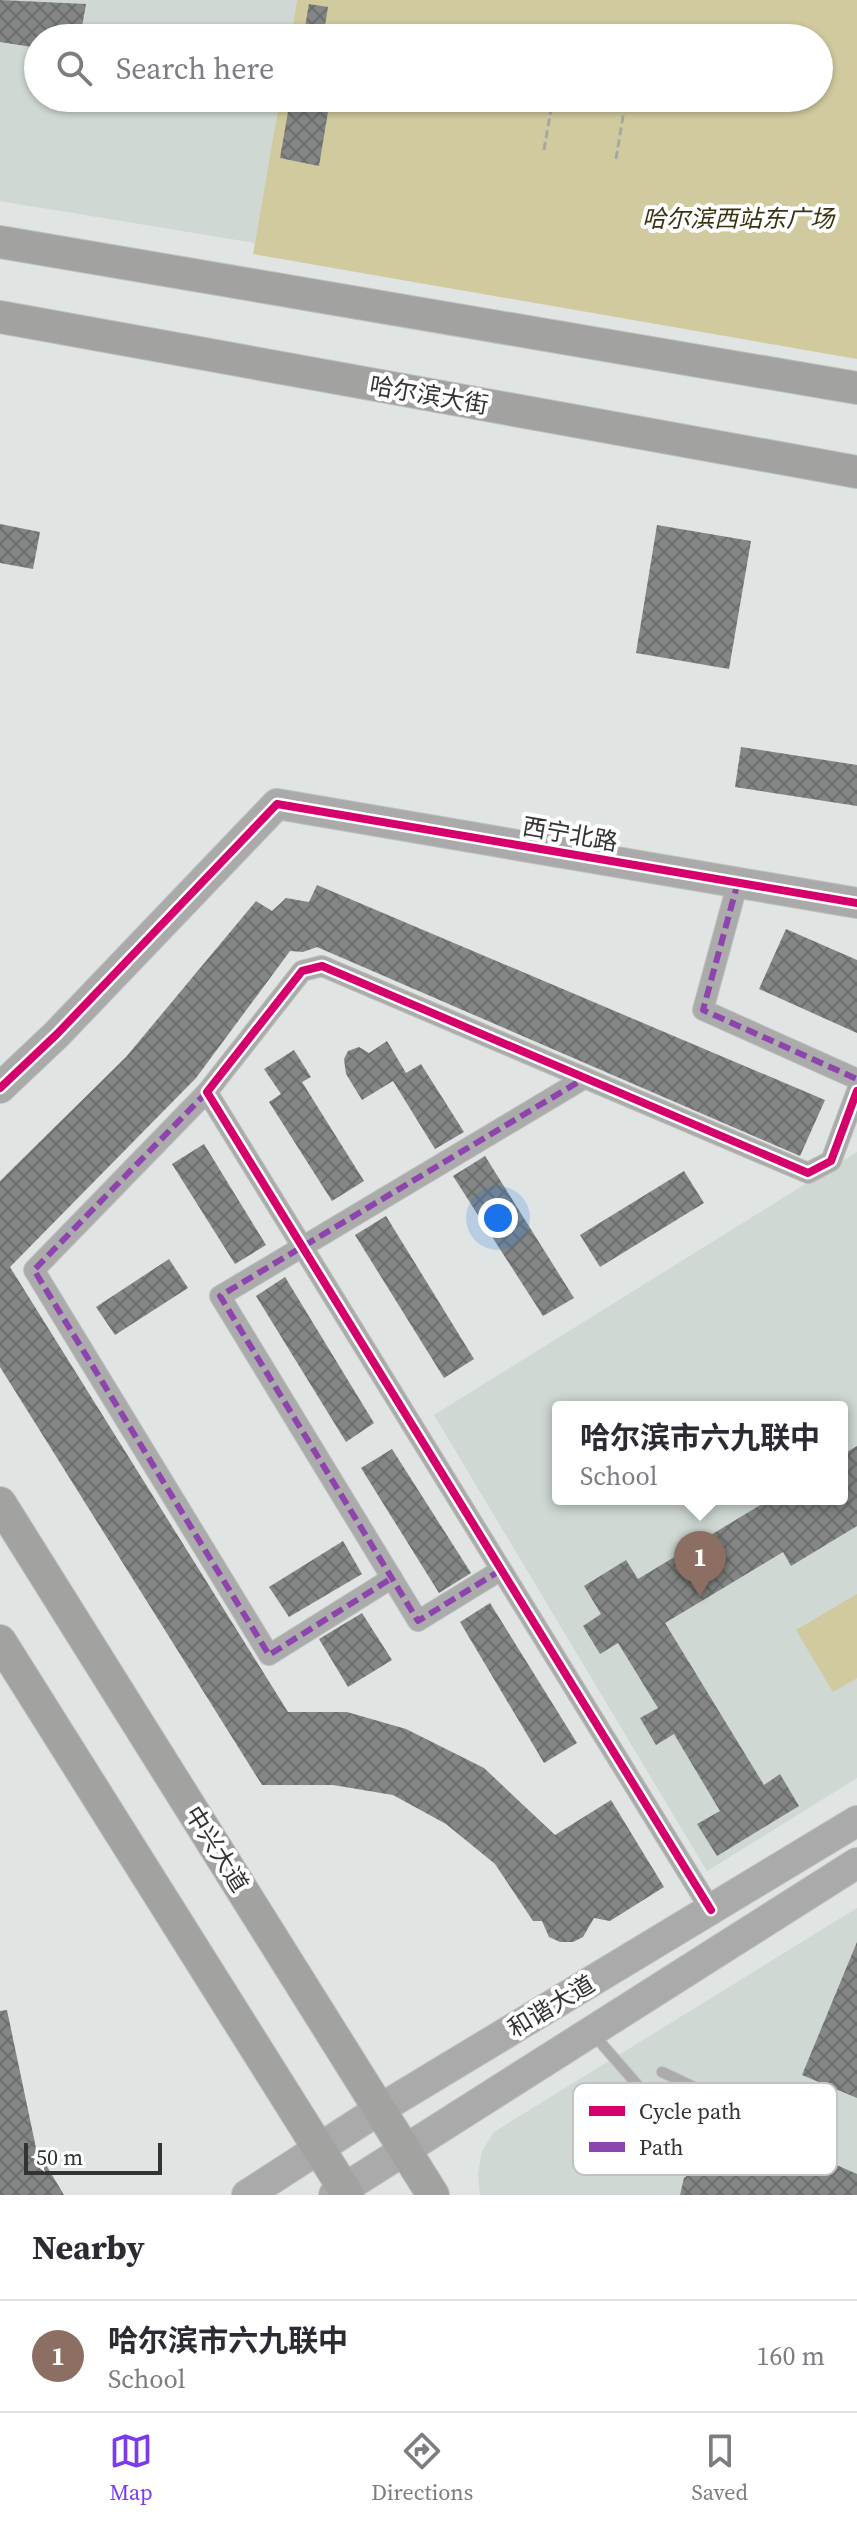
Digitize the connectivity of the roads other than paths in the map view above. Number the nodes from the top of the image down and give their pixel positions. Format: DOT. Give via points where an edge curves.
graph roads {
  1 [pos="0,242"];
  2 [pos="2,318"];
  3 [pos="857,388"];
  4 [pos="857,472"];
  5 [pos="738,882"];
  6 [pos="857,903"];
  7 [pos="585,1078"];
  8 [pos="857,1079"];
  9 [pos="0,1088"];
  10 [pos="857,1091"];
  11 [pos="207,1092"];
  12 [pos="302,1246"];
  13 [pos="0,1503"];
  14 [pos="501,1570"];
  15 [pos="392,1578"];
  16 [pos="0,1641"];
  17 [pos="857,1821"];
  18 [pos="857,1863"];
  19 [pos="711,1910"];
  20 [pos="590,2030"];
  21 [pos="662,2072"];
  22 [pos="636,2083"];
  23 [pos="684,2083"];
  24 [pos="380,2109"];
  25 [pos="405,2149"];
  26 [pos="318,2150"];
  27 [pos="342,2193"];
  28 [pos="247,2195"];
  29 [pos="433,2195"];
  1 -- 3 [label="main road"];
  2 -- 4 [label="main road, 哈尔滨大街"];
  5 -- 6 [label="main road, 西宁北路"];
  5 -- 8 [label="street" via="703,1010"];
  5 -- 9 [label="main road, 西宁北路" via="277,804"];
  7 -- 10 [label="street" via="808,1173 831,1161"];
  7 -- 11 [label="street" via="322,966 302,971"];
  7 -- 12 [label="street"];
  11 -- 12 [label="street"];
  11 -- 15 [label="street" via="34,1270 269,1655"];
  12 -- 14 [label="street"];
  12 -- 15 [label="street" via="220,1296"];
  13 -- 24 [label="main road, 中兴大道"];
  14 -- 15 [label="street" via="418,1621"];
  14 -- 19 [label="street"];
  16 -- 26 [label="main road"];
  17 -- 19 [label="main road, 和谐大道"];
  18 -- 20 [label="main road, 和谐大道"];
  19 -- 24 [label="main road, 和谐大道"];
  20 -- 22 [label="lane"];
  20 -- 25 [label="main road, 和谐大道"];
  21 -- 23 [label="lane"];
  24 -- 25 [label="main road, 中兴大道"];
  24 -- 26 [label="main road, 和谐大道"];
  25 -- 27 [label="main road, 和谐大道"];
  25 -- 29 [label="main road, 中兴大道"];
  26 -- 27 [label="main road"];
  26 -- 28 [label="main road, 和谐大道"];
}
